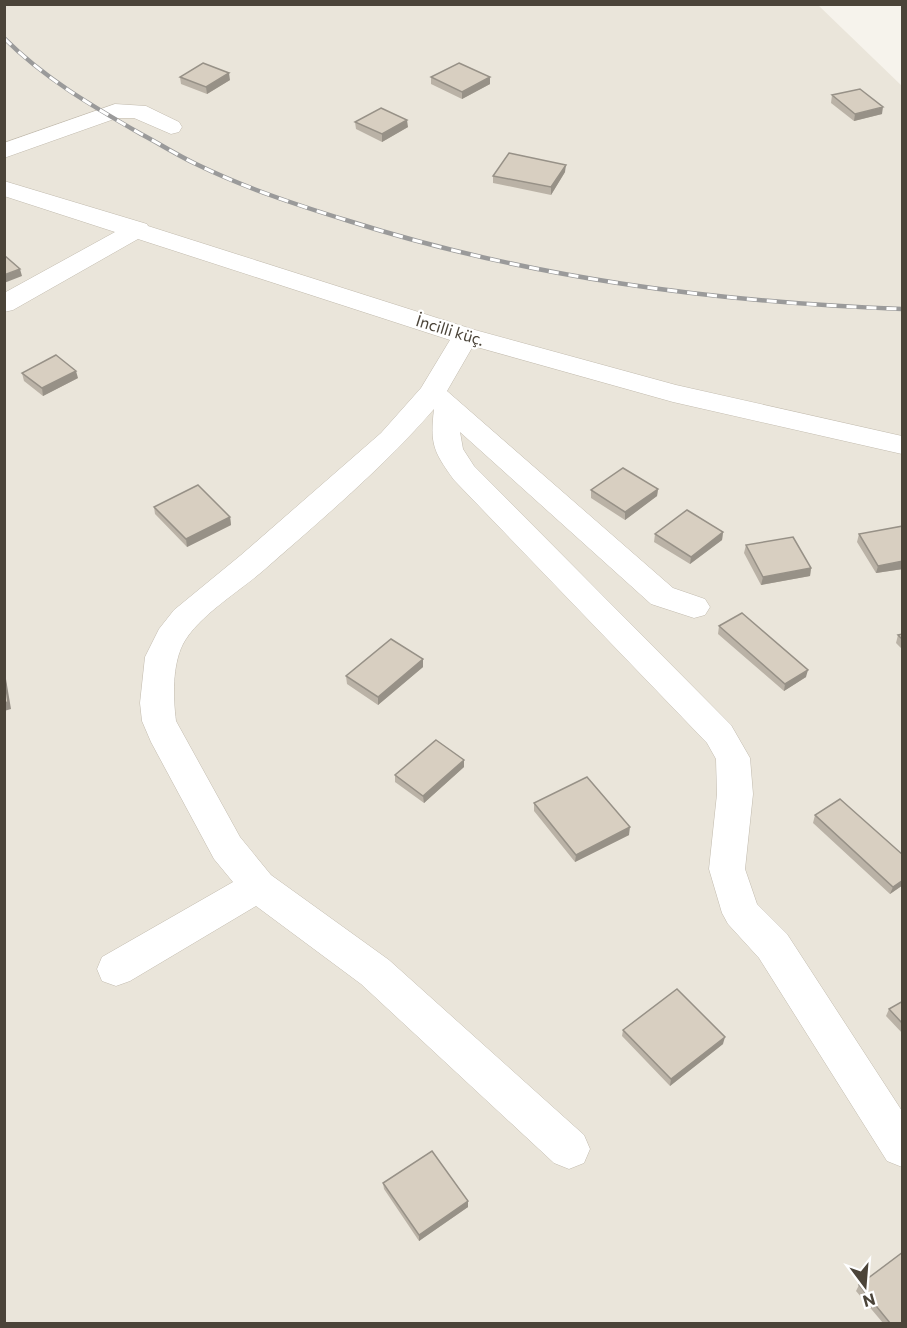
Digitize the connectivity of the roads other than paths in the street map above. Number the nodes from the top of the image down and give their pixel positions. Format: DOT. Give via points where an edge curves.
graph roads {
  1 [pos="171,127"];
  2 [pos="4,151"];
  3 [pos="4,188"];
  4 [pos="138,230"];
  5 [pos="4,304"];
  6 [pos="466,336"];
  7 [pos="440,401"];
  8 [pos="903,446"];
  9 [pos="694,607"];
  10 [pos="258,886"];
  11 [pos="116,969"];
  12 [pos="903,1147"];
  13 [pos="569,1149"];
  1 -- 2 [label="street" via="138,111 121,111"];
  3 -- 4 [label="street, İncilli küç."];
  4 -- 5 [label="street"];
  4 -- 6 [label="street, İncilli küç."];
  6 -- 7 [label="street"];
  6 -- 8 [label="street, İncilli küç." via="672,393"];
  7 -- 9 [label="street" via="662,596"];
  7 -- 10 [label="street" via="185,618 170,637 162,657 159,721 227,848"];
  7 -- 12 [label="street" via="451,455 464,472 724,742 733,758 735,794 727,869 741,913 773,946"];
  10 -- 11 [label="street"];
  10 -- 13 [label="street" via="375,972"];
}
